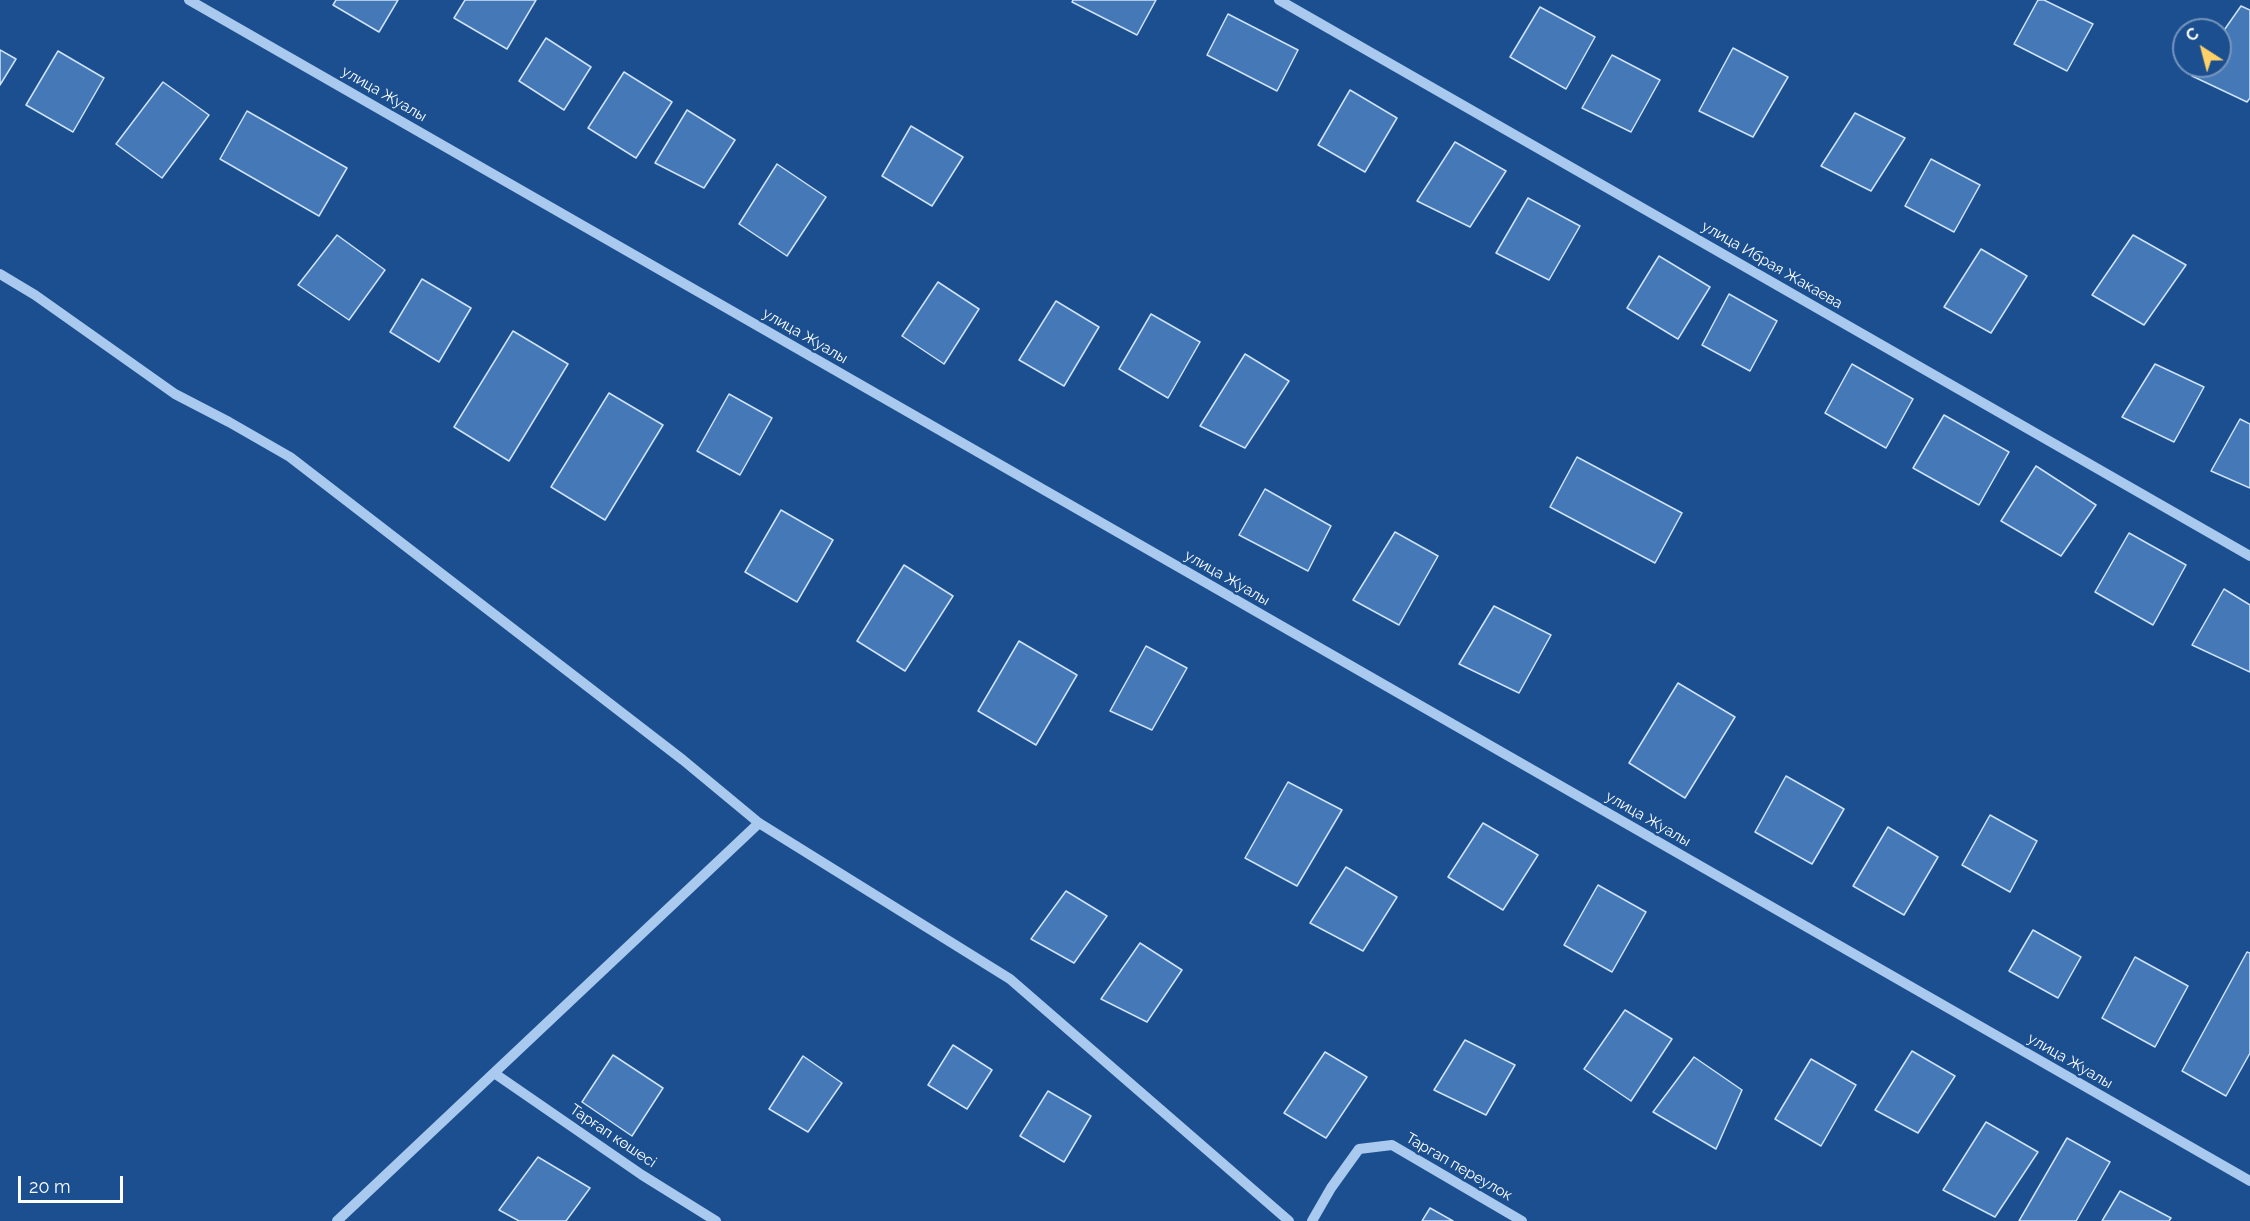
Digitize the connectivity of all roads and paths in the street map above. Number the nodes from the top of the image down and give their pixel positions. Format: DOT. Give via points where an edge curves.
graph roads {
  1 [pos="189,0"];
  2 [pos="1279,0"];
  3 [pos="0,274"];
  4 [pos="2250,556"];
  5 [pos="759,823"];
  6 [pos="494,1073"];
  7 [pos="2250,1182"];
  8 [pos="337,1221"];
  9 [pos="716,1221"];
  10 [pos="1288,1221"];
  11 [pos="1312,1221"];
  12 [pos="1522,1221"];
  1 -- 7 [label="street, улица Жуалы"];
  2 -- 4 [label="street, улица Ибрая Жакаева"];
  3 -- 5 [label="street" via="175,394 290,457 674,752"];
  5 -- 6 [label="street"];
  5 -- 10 [label="street" via="1010,979"];
  6 -- 8 [label="street"];
  6 -- 9 [label="street, Тарғап көшесі"];
  11 -- 12 [label="street, Таргап переулок" via="1359,1149 1392,1144"];
}
